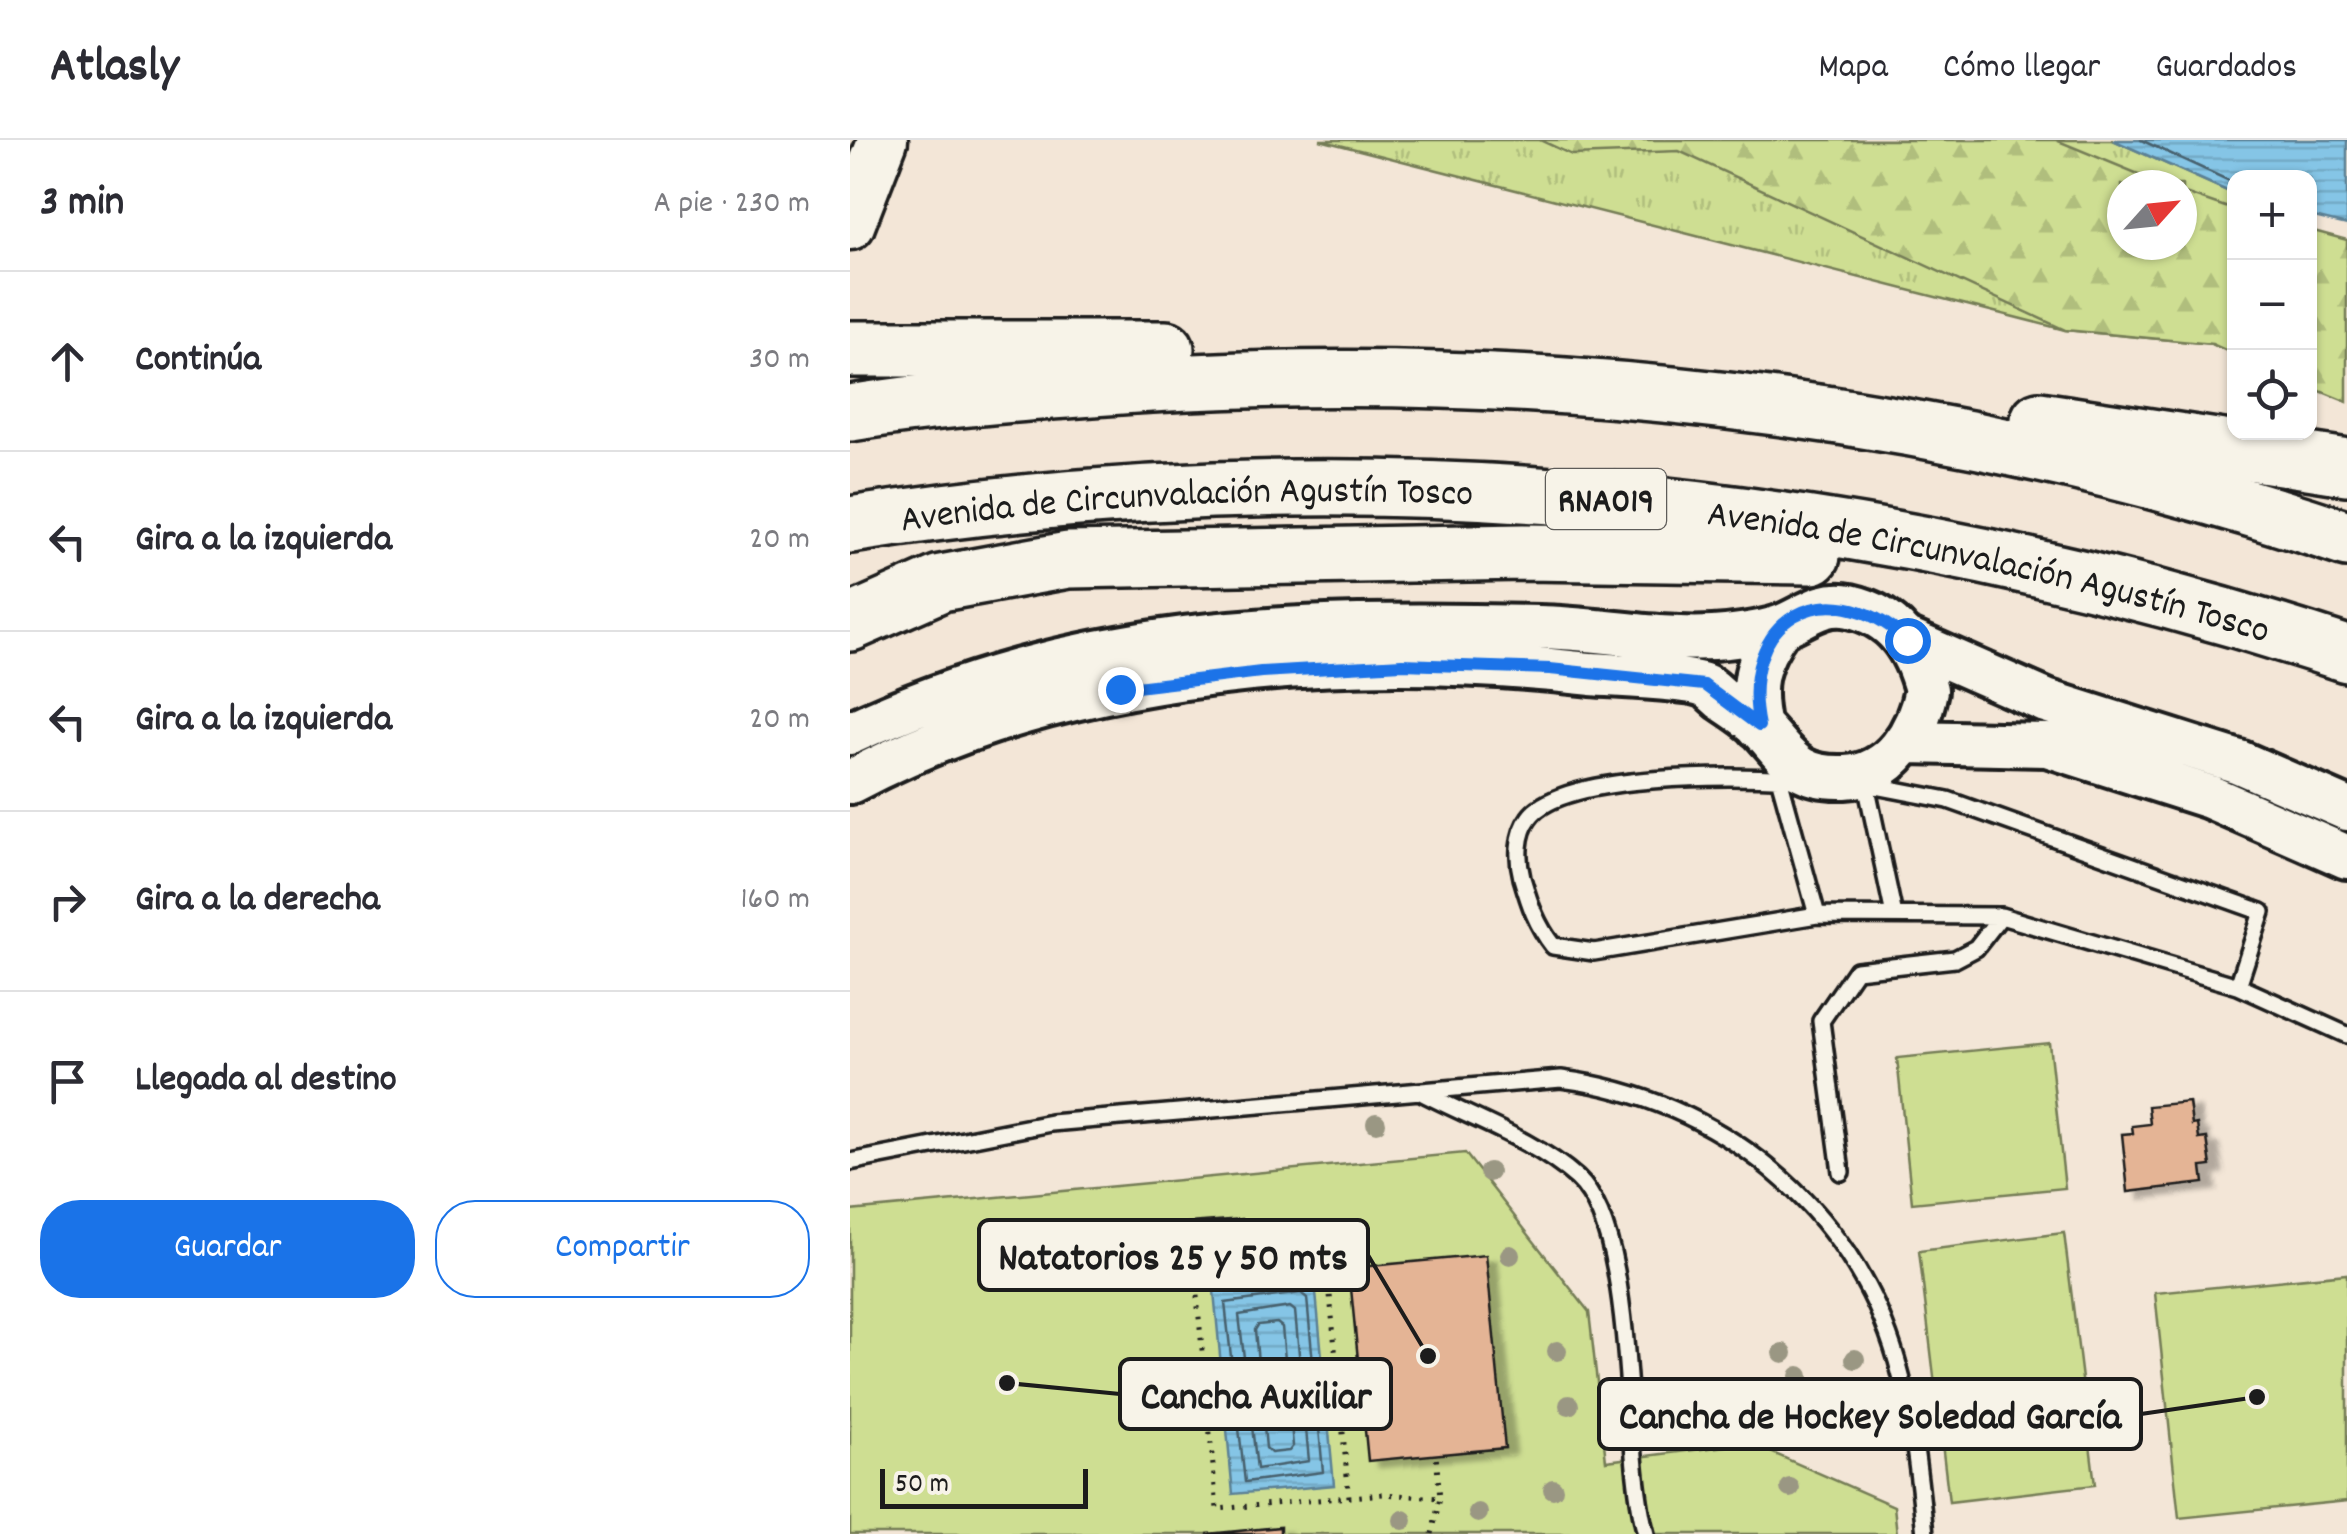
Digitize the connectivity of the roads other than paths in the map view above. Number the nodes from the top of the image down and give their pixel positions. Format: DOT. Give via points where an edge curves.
graph roads {
  1 [pos="884,140"];
  2 [pos="850,226"];
  3 [pos="850,349"];
  4 [pos="1603,389"];
  5 [pos="1757,405"];
  6 [pos="850,413"];
  7 [pos="2347,467"];
  8 [pos="850,525"];
  9 [pos="2347,539"];
  10 [pos="2069,573"];
  11 [pos="850,623"];
  12 [pos="1780,627"];
  13 [pos="1907,640"];
  14 [pos="2347,654"];
  15 [pos="1759,726"];
  16 [pos="850,733"];
  17 [pos="1908,742"];
  18 [pos="1779,778"];
  19 [pos="850,782"];
  20 [pos="1866,784"];
  21 [pos="2347,809"];
  22 [pos="2347,856"];
  23 [pos="1816,915"];
  24 [pos="1894,915"];
  25 [pos="2000,916"];
  26 [pos="2238,986"];
  27 [pos="2347,1035"];
  28 [pos="1423,1093"];
  29 [pos="850,1162"];
  30 [pos="1841,1172"];
  31 [pos="1646,1534"];
  32 [pos="1926,1534"];
  1 -- 2 [label="main road"];
  3 -- 4 [label="highway" via="1467,350"];
  4 -- 5 [label="highway"];
  4 -- 6 [label="highway" via="1464,379 1268,377"];
  5 -- 7 [label="highway" via="1898,397"];
  5 -- 9 [label="highway" via="2045,455 2202,493"];
  8 -- 10 [label="highway, Avenida de Circunvalación Agustín Tosco / RNA019" via="1204,490 1500,490 1812,523"];
  10 -- 11 [label="highway" via="1729,552 1108,558 991,571 908,595"];
  10 -- 14 [label="highway, Avenida de Circunvalación Agustín Tosco / RNA019"];
  12 -- 13 [label="street" via="1810,609 1846,605 1880,616"];
  12 -- 15 [label="street" via="1759,656 1752,692"];
  12 -- 16 [label="street" via="1714,638 1428,624 1184,635 996,674"];
  13 -- 17 [label="street" via="1926,690"];
  13 -- 21 [label="street" via="2046,701 2239,762"];
  15 -- 17 [label="street" via="1781,756 1812,773 1848,777 1882,766"];
  15 -- 19 [label="street" via="1704,685 1550,669 1402,664 1261,672 1120,689 1042,707 947,737"];
  17 -- 22 [label="street" via="2047,745 2210,797"];
  18 -- 20 [label="lane"];
  18 -- 23 [label="lane"];
  18 -- 23 [label="lane" via="1618,784 1558,797 1530,816 1518,865 1534,922 1553,946 1574,952"];
  20 -- 24 [label="lane"];
  20 -- 26 [label="lane" via="1948,800 2262,912"];
  23 -- 24 [label="lane"];
  24 -- 25 [label="lane"];
  25 -- 26 [label="lane"];
  25 -- 30 [label="lane" via="1976,948 1955,959 1856,970 1821,1021"];
  26 -- 27 [label="lane"];
  28 -- 29 [label="lane" via="1051,1123"];
  28 -- 31 [label="lane" via="1561,1166 1599,1208 1614,1254"];
  28 -- 32 [label="lane" via="1561,1080 1602,1084 1682,1111 1773,1170 1830,1230 1888,1335 1914,1442"];
}
